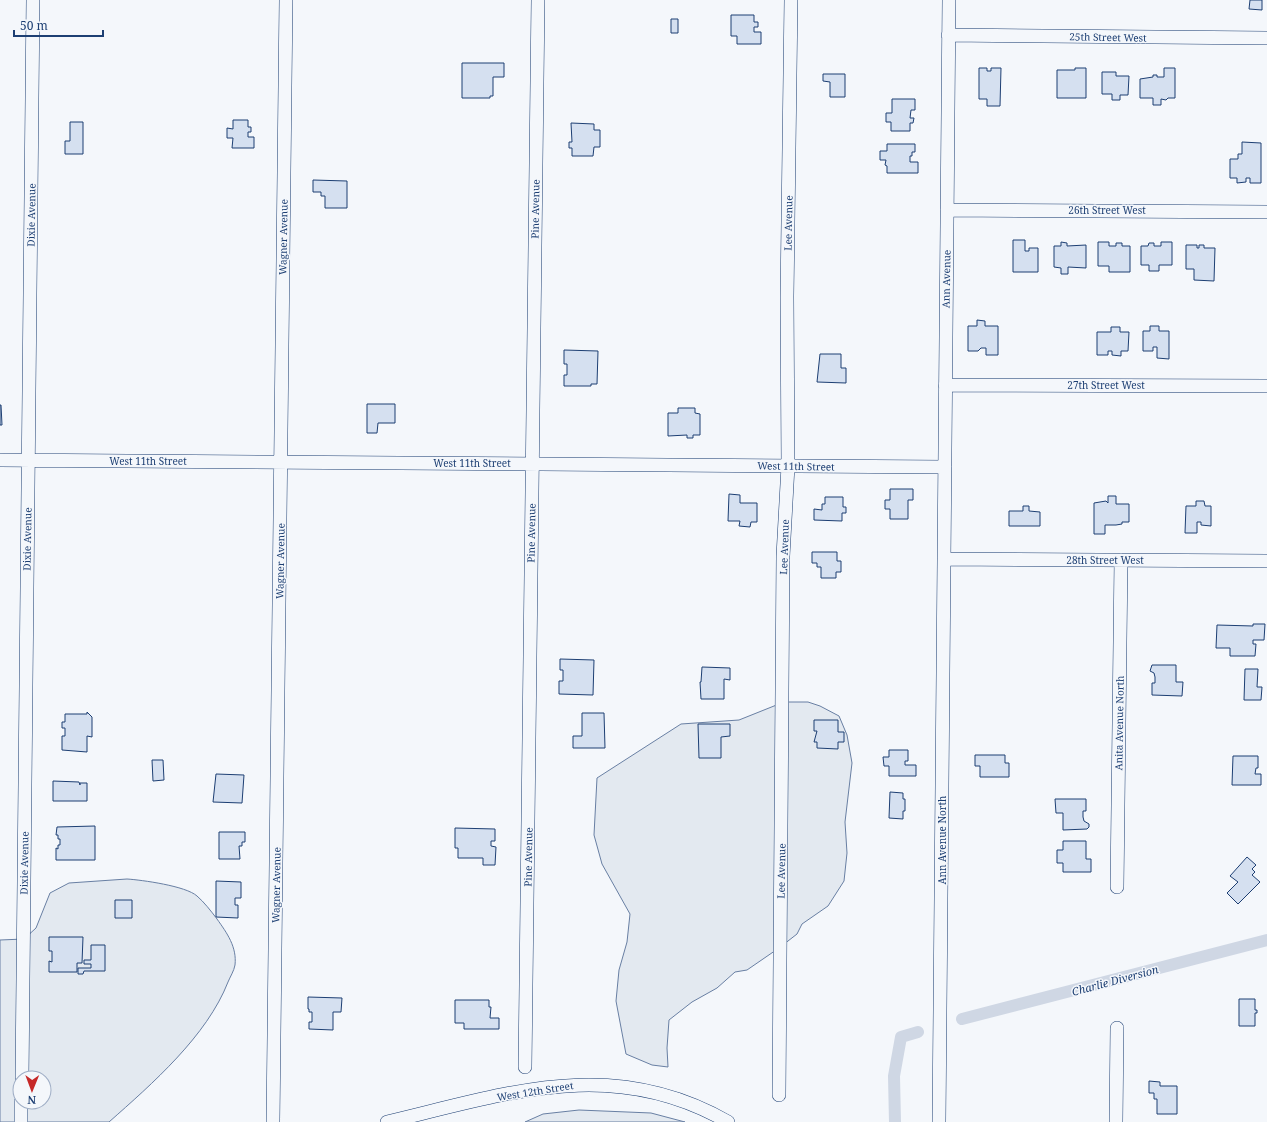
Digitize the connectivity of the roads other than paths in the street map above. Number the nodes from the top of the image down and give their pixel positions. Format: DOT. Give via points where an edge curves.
graph roads {
  1 [pos="33,0"];
  2 [pos="286,0"];
  3 [pos="538,0"];
  4 [pos="791,0"];
  5 [pos="949,0"];
  6 [pos="948,35"];
  7 [pos="1267,38"];
  8 [pos="947,210"];
  9 [pos="1267,212"];
  10 [pos="945,384"];
  11 [pos="1267,386"];
  12 [pos="0,460"];
  13 [pos="28,460"];
  14 [pos="281,462"];
  15 [pos="532,463"];
  16 [pos="788,466"];
  17 [pos="945,467"];
  18 [pos="944,558"];
  19 [pos="1121,560"];
  20 [pos="1267,561"];
  21 [pos="1117,887"];
  22 [pos="1118,1028"];
  23 [pos="525,1067"];
  24 [pos="22,1070"];
  25 [pos="780,1095"];
  26 [pos="21,1110"];
  27 [pos="21,1122"];
  28 [pos="273,1122"];
  29 [pos="387,1122"];
  30 [pos="728,1122"];
  31 [pos="939,1122"];
  32 [pos="1116,1122"];
  1 -- 13 [label="street, Dixie Avenue"];
  2 -- 14 [label="street, Wagner Avenue"];
  3 -- 15 [label="street, Pine Avenue"];
  4 -- 16 [label="street, Lee Avenue" via="787,297"];
  5 -- 6 [label="street, Ann Avenue"];
  6 -- 7 [label="street, 25th Street West"];
  6 -- 8 [label="street, Ann Avenue"];
  8 -- 9 [label="street, 26th Street West"];
  8 -- 10 [label="street, Ann Avenue"];
  10 -- 11 [label="street, 27th Street West"];
  10 -- 17 [label="street, Ann Avenue"];
  12 -- 13 [label="street, West 11th Street"];
  13 -- 14 [label="street, West 11th Street"];
  13 -- 24 [label="street, Dixie Avenue"];
  14 -- 15 [label="street, West 11th Street"];
  14 -- 28 [label="street, Wagner Avenue"];
  15 -- 16 [label="street, West 11th Street"];
  15 -- 23 [label="street, Pine Avenue"];
  16 -- 17 [label="street, West 11th Street"];
  16 -- 25 [label="street, Lee Avenue" via="783,556"];
  17 -- 18 [label="street, Ann Avenue"];
  18 -- 19 [label="street, 28th Street West"];
  18 -- 31 [label="street, Ann Avenue North"];
  19 -- 20 [label="street, 28th Street West"];
  19 -- 21 [label="street, Anita Avenue North"];
  22 -- 32 [label="street"];
  26 -- 27 [label="street"];
  29 -- 30 [label="street, West 12th Street" via="534,1089 594,1084 642,1089 667,1096 692,1104"];
}
